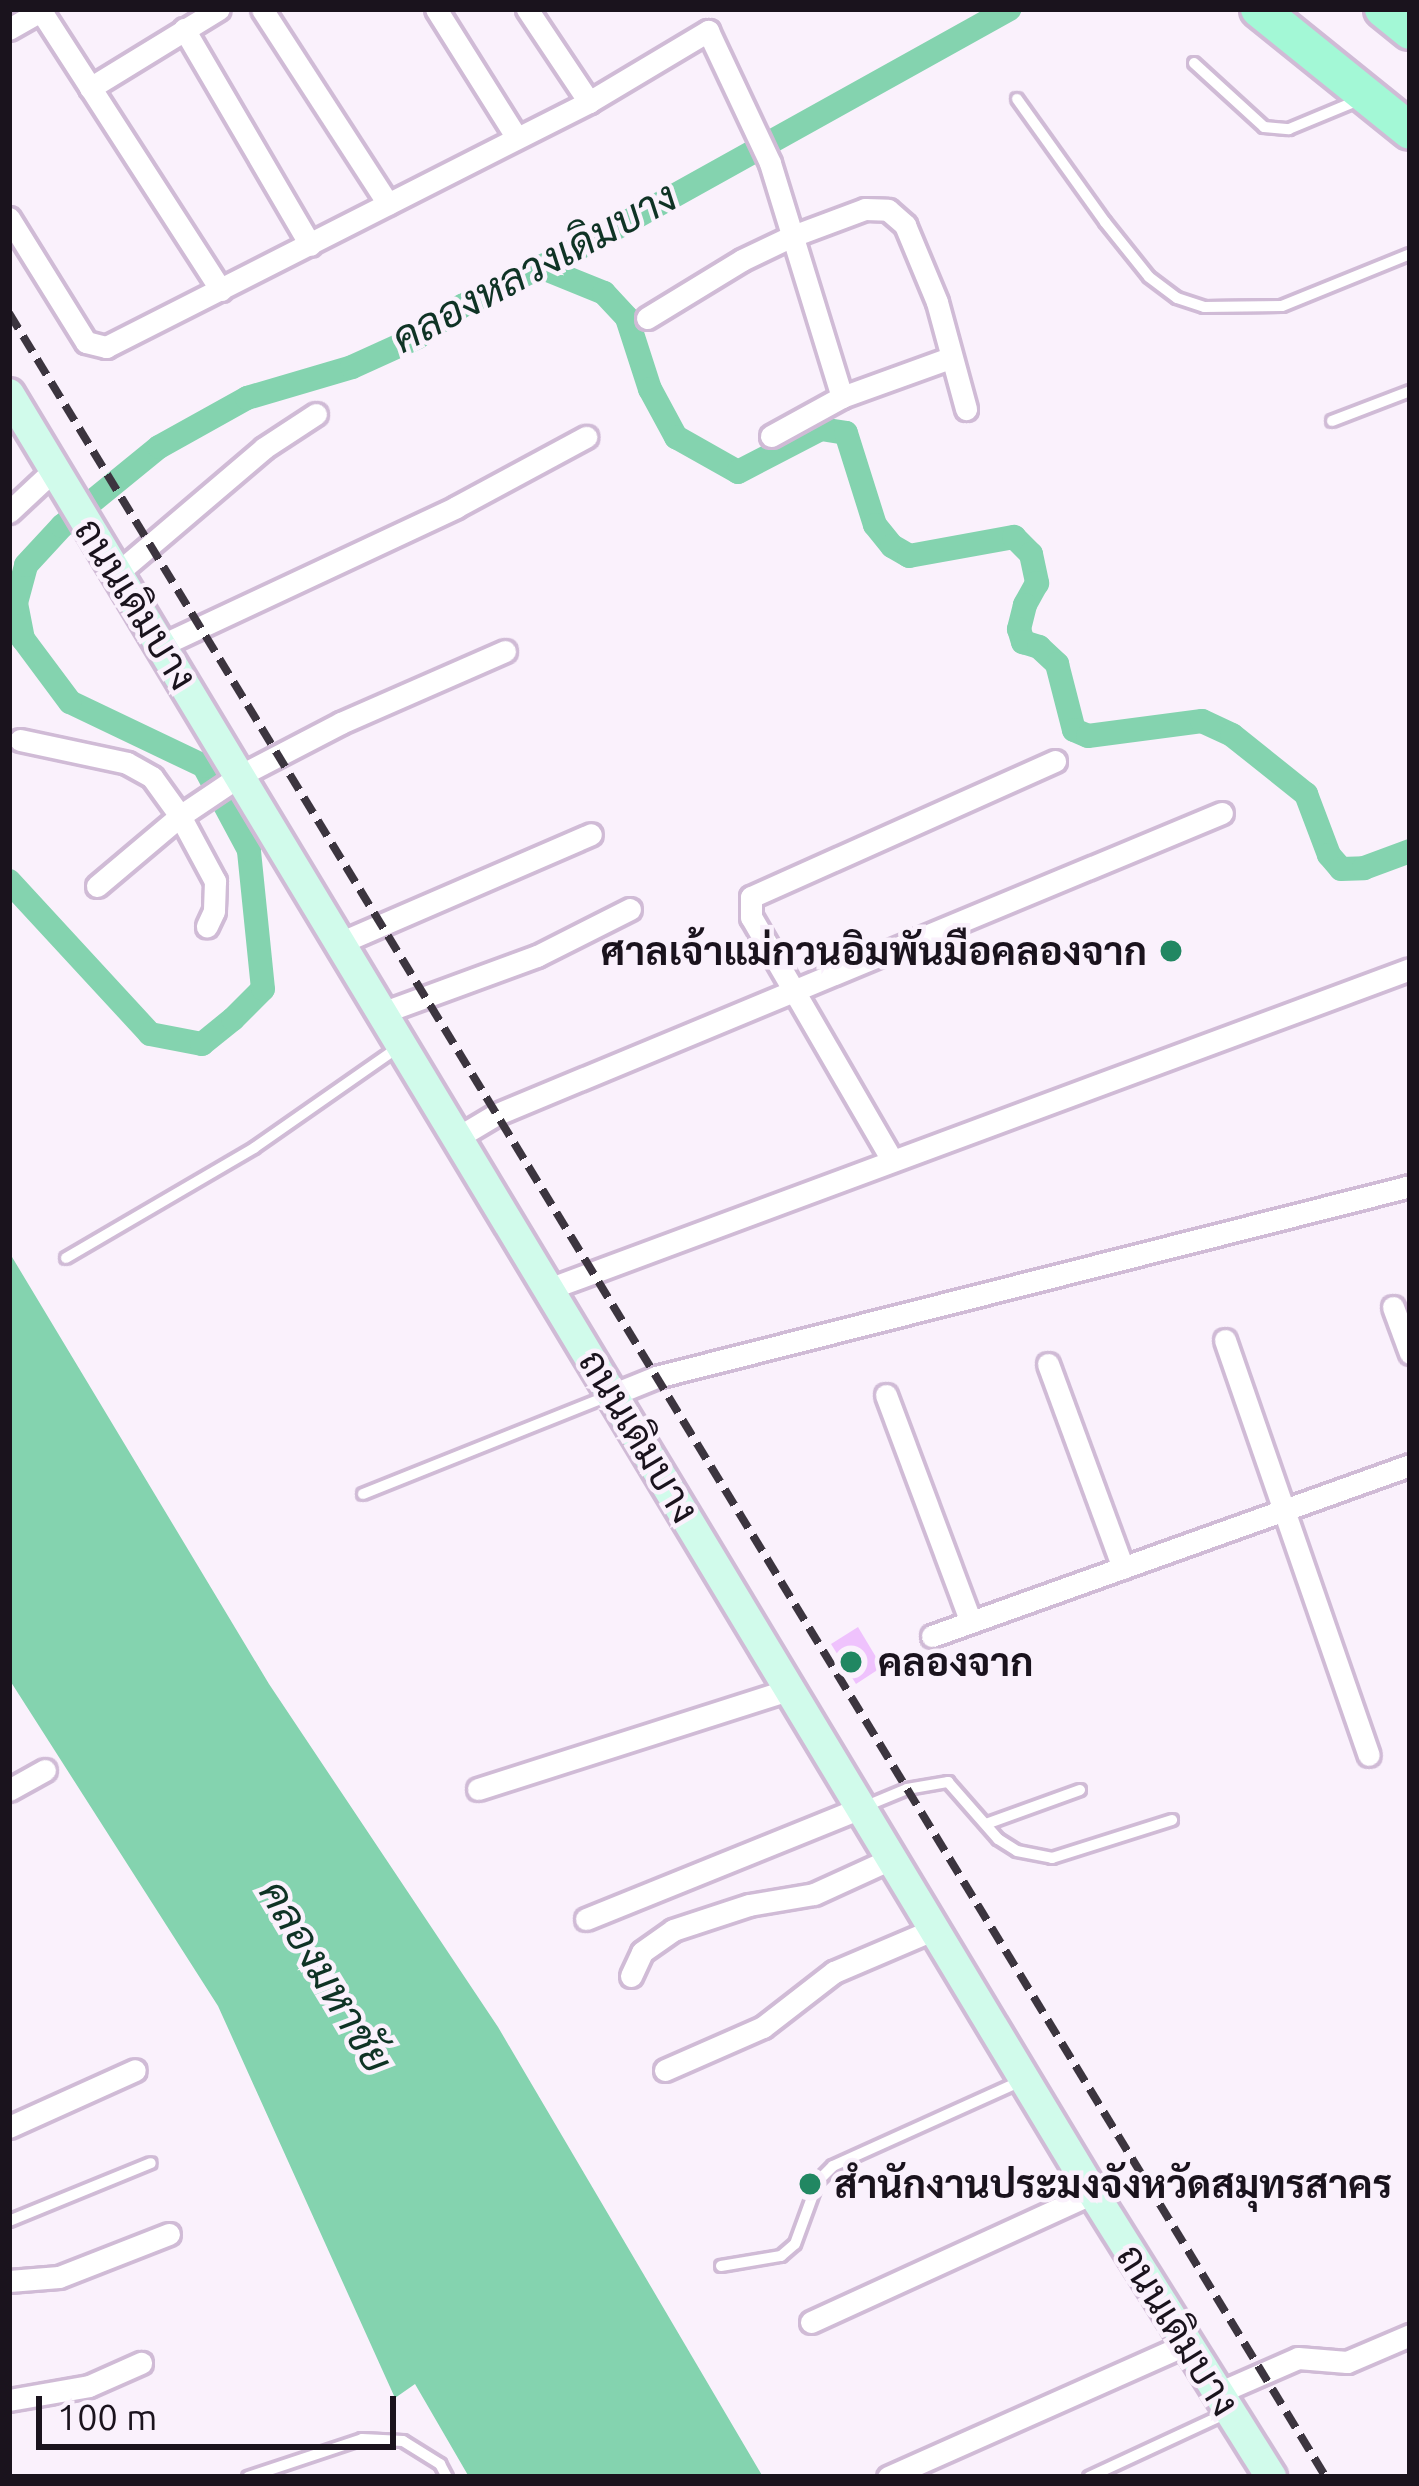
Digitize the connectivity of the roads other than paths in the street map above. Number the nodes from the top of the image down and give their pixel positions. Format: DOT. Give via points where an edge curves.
graph roads {
  1 [pos="219,9"];
  2 [pos="262,9"];
  3 [pos="436,9"];
  4 [pos="527,9"];
  5 [pos="695,9"];
  6 [pos="1259,9"];
  7 [pos="1383,9"];
  8 [pos="42,10"];
  9 [pos="184,28"];
  10 [pos="9,29"];
  11 [pos="708,31"];
  12 [pos="1410,32"];
  13 [pos="1194,63"];
  14 [pos="90,88"];
  15 [pos="1367,97"];
  16 [pos="1016,99"];
  17 [pos="589,103"];
  18 [pos="1410,131"];
  19 [pos="517,138"];
  20 [pos="388,204"];
  21 [pos="9,218"];
  22 [pos="790,237"];
  23 [pos="310,245"];
  24 [pos="1410,254"];
  25 [pos="221,290"];
  26 [pos="647,318"];
  27 [pos="950,358"];
  28 [pos="1410,391"];
  29 [pos="9,394"];
  30 [pos="842,397"];
  31 [pos="966,409"];
  32 [pos="316,414"];
  33 [pos="1332,421"];
  34 [pos="771,436"];
  35 [pos="586,437"];
  36 [pos="56,470"];
  37 [pos="9,512"];
  38 [pos="115,575"];
  39 [pos="162,644"];
  40 [pos="505,652"];
  41 [pos="20,740"];
  42 [pos="1055,761"];
  43 [pos="240,776"];
  44 [pos="1222,813"];
  45 [pos="181,815"];
  46 [pos="591,834"];
  47 [pos="98,886"];
  48 [pos="630,909"];
  49 [pos="207,926"];
  50 [pos="341,942"];
  51 [pos="1410,969"];
  52 [pos="796,993"];
  53 [pos="384,1012"];
  54 [pos="404,1043"];
  55 [pos="460,1136"];
  56 [pos="892,1160"];
  57 [pos="1410,1186"];
  58 [pos="66,1258"];
  59 [pos="550,1288"];
  60 [pos="1393,1306"];
  61 [pos="1225,1340"];
  62 [pos="1410,1353"];
  63 [pos="1048,1364"];
  64 [pos="614,1394"];
  65 [pos="886,1395"];
  66 [pos="1410,1466"];
  67 [pos="363,1494"];
  68 [pos="1284,1510"];
  69 [pos="1123,1568"];
  70 [pos="971,1622"];
  71 [pos="932,1636"];
  72 [pos="791,1689"];
  73 [pos="1369,1755"];
  74 [pos="45,1770"];
  75 [pos="478,1789"];
  76 [pos="9,1790"];
  77 [pos="1080,1790"];
  78 [pos="862,1807"];
  79 [pos="1172,1820"];
  80 [pos="986,1824"];
  81 [pos="893,1858"];
  82 [pos="586,1919"];
  83 [pos="934,1929"];
  84 [pos="631,1976"];
  85 [pos="135,2070"];
  86 [pos="665,2070"];
  87 [pos="1024,2079"];
  88 [pos="9,2127"];
  89 [pos="152,2163"];
  90 [pos="1093,2193"];
  91 [pos="9,2221"];
  92 [pos="169,2234"];
  93 [pos="721,2266"];
  94 [pos="9,2281"];
  95 [pos="811,2322"];
  96 [pos="1410,2335"];
  97 [pos="1186,2344"];
  98 [pos="141,2362"];
  99 [pos="9,2399"];
  100 [pos="1223,2403"];
  101 [pos="248,2477"];
  102 [pos="447,2477"];
  103 [pos="888,2477"];
  104 [pos="1088,2477"];
  105 [pos="1271,2477"];
  1 -- 9 [label="street"];
  2 -- 20 [label="street"];
  3 -- 19 [label="street"];
  4 -- 17 [label="street"];
  5 -- 11 [label="street"];
  6 -- 15 [label="main road"];
  7 -- 12 [label="main road"];
  8 -- 10 [label="street"];
  8 -- 14 [label="street"];
  9 -- 14 [label="street"];
  9 -- 23 [label="street"];
  11 -- 17 [label="street"];
  11 -- 22 [label="street" via="770,163"];
  13 -- 15 [label="lane" via="1264,127 1289,129"];
  14 -- 25 [label="street"];
  15 -- 18 [label="main road"];
  16 -- 24 [label="lane" via="1105,223 1177,298 1204,307 1282,306"];
  17 -- 19 [label="street"];
  19 -- 20 [label="street"];
  20 -- 23 [label="street"];
  21 -- 25 [label="street" via="93,346 106,347"];
  22 -- 26 [label="street"];
  22 -- 27 [label="street" via="865,209 898,216 937,302"];
  22 -- 30 [label="street"];
  23 -- 25 [label="street"];
  27 -- 30 [label="street"];
  27 -- 31 [label="street"];
  28 -- 33 [label="lane"];
  29 -- 36 [label="street, ถนนเดิมบาง"];
  30 -- 34 [label="street"];
  32 -- 38 [label="street"];
  35 -- 39 [label="street"];
  36 -- 37 [label="street"];
  36 -- 38 [label="street, ถนนเดิมบาง"];
  38 -- 39 [label="street, ถนนเดิมบาง"];
  39 -- 43 [label="street, ถนนเดิมบาง"];
  40 -- 43 [label="street"];
  41 -- 45 [label="street" via="127,764 152,777"];
  42 -- 52 [label="street" via="755,893 751,917"];
  43 -- 45 [label="street"];
  43 -- 50 [label="street, ถนนเดิมบาง"];
  44 -- 52 [label="street"];
  45 -- 47 [label="street"];
  45 -- 49 [label="street" via="215,881"];
  46 -- 50 [label="street"];
  48 -- 53 [label="street" via="537,956"];
  50 -- 53 [label="street, ถนนเดิมบาง"];
  51 -- 56 [label="street"];
  52 -- 55 [label="street"];
  52 -- 56 [label="street"];
  53 -- 54 [label="street, ถนนเดิมบาง"];
  54 -- 55 [label="street, ถนนเดิมบาง"];
  54 -- 58 [label="lane" via="205,1179"];
  55 -- 59 [label="street, ถนนเดิมบาง"];
  56 -- 59 [label="street"];
  57 -- 64 [label="street"];
  59 -- 64 [label="street, ถนนเดิมบาง"];
  60 -- 62 [label="street"];
  61 -- 68 [label="street"];
  63 -- 69 [label="street"];
  64 -- 67 [label="lane"];
  64 -- 72 [label="street, ถนนเดิมบาง"];
  65 -- 70 [label="street"];
  66 -- 68 [label="street"];
  68 -- 69 [label="street"];
  68 -- 73 [label="street"];
  69 -- 70 [label="street"];
  70 -- 71 [label="street"];
  72 -- 75 [label="street"];
  72 -- 78 [label="street, ถนนเดิมบาง"];
  74 -- 76 [label="street"];
  77 -- 80 [label="lane"];
  78 -- 80 [label="lane" via="948,1782"];
  78 -- 81 [label="street, ถนนเดิมบาง"];
  78 -- 82 [label="street"];
  79 -- 80 [label="lane" via="1052,1858 1017,1851"];
  81 -- 83 [label="street, ถนนเดิมบาง"];
  81 -- 84 [label="street" via="814,1894 674,1930 642,1952"];
  83 -- 86 [label="street" via="833,1972 763,2027"];
  83 -- 87 [label="street, ถนนเดิมบาง"];
  85 -- 88 [label="street"];
  87 -- 90 [label="street, ถนนเดิมบาง"];
  87 -- 93 [label="lane" via="833,2166 781,2257"];
  89 -- 91 [label="lane"];
  90 -- 95 [label="street"];
  90 -- 97 [label="street, ถนนเดิมบาง"];
  92 -- 94 [label="street" via="59,2277"];
  96 -- 100 [label="street" via="1347,2362 1298,2358"];
  97 -- 100 [label="street, ถนนเดิมบาง"];
  97 -- 103 [label="street"];
  98 -- 99 [label="street" via="89,2386"];
  100 -- 104 [label="lane"];
  100 -- 105 [label="street, ถนนเดิมบาง"];
  101 -- 102 [label="lane" via="362,2439 404,2440"];
}
